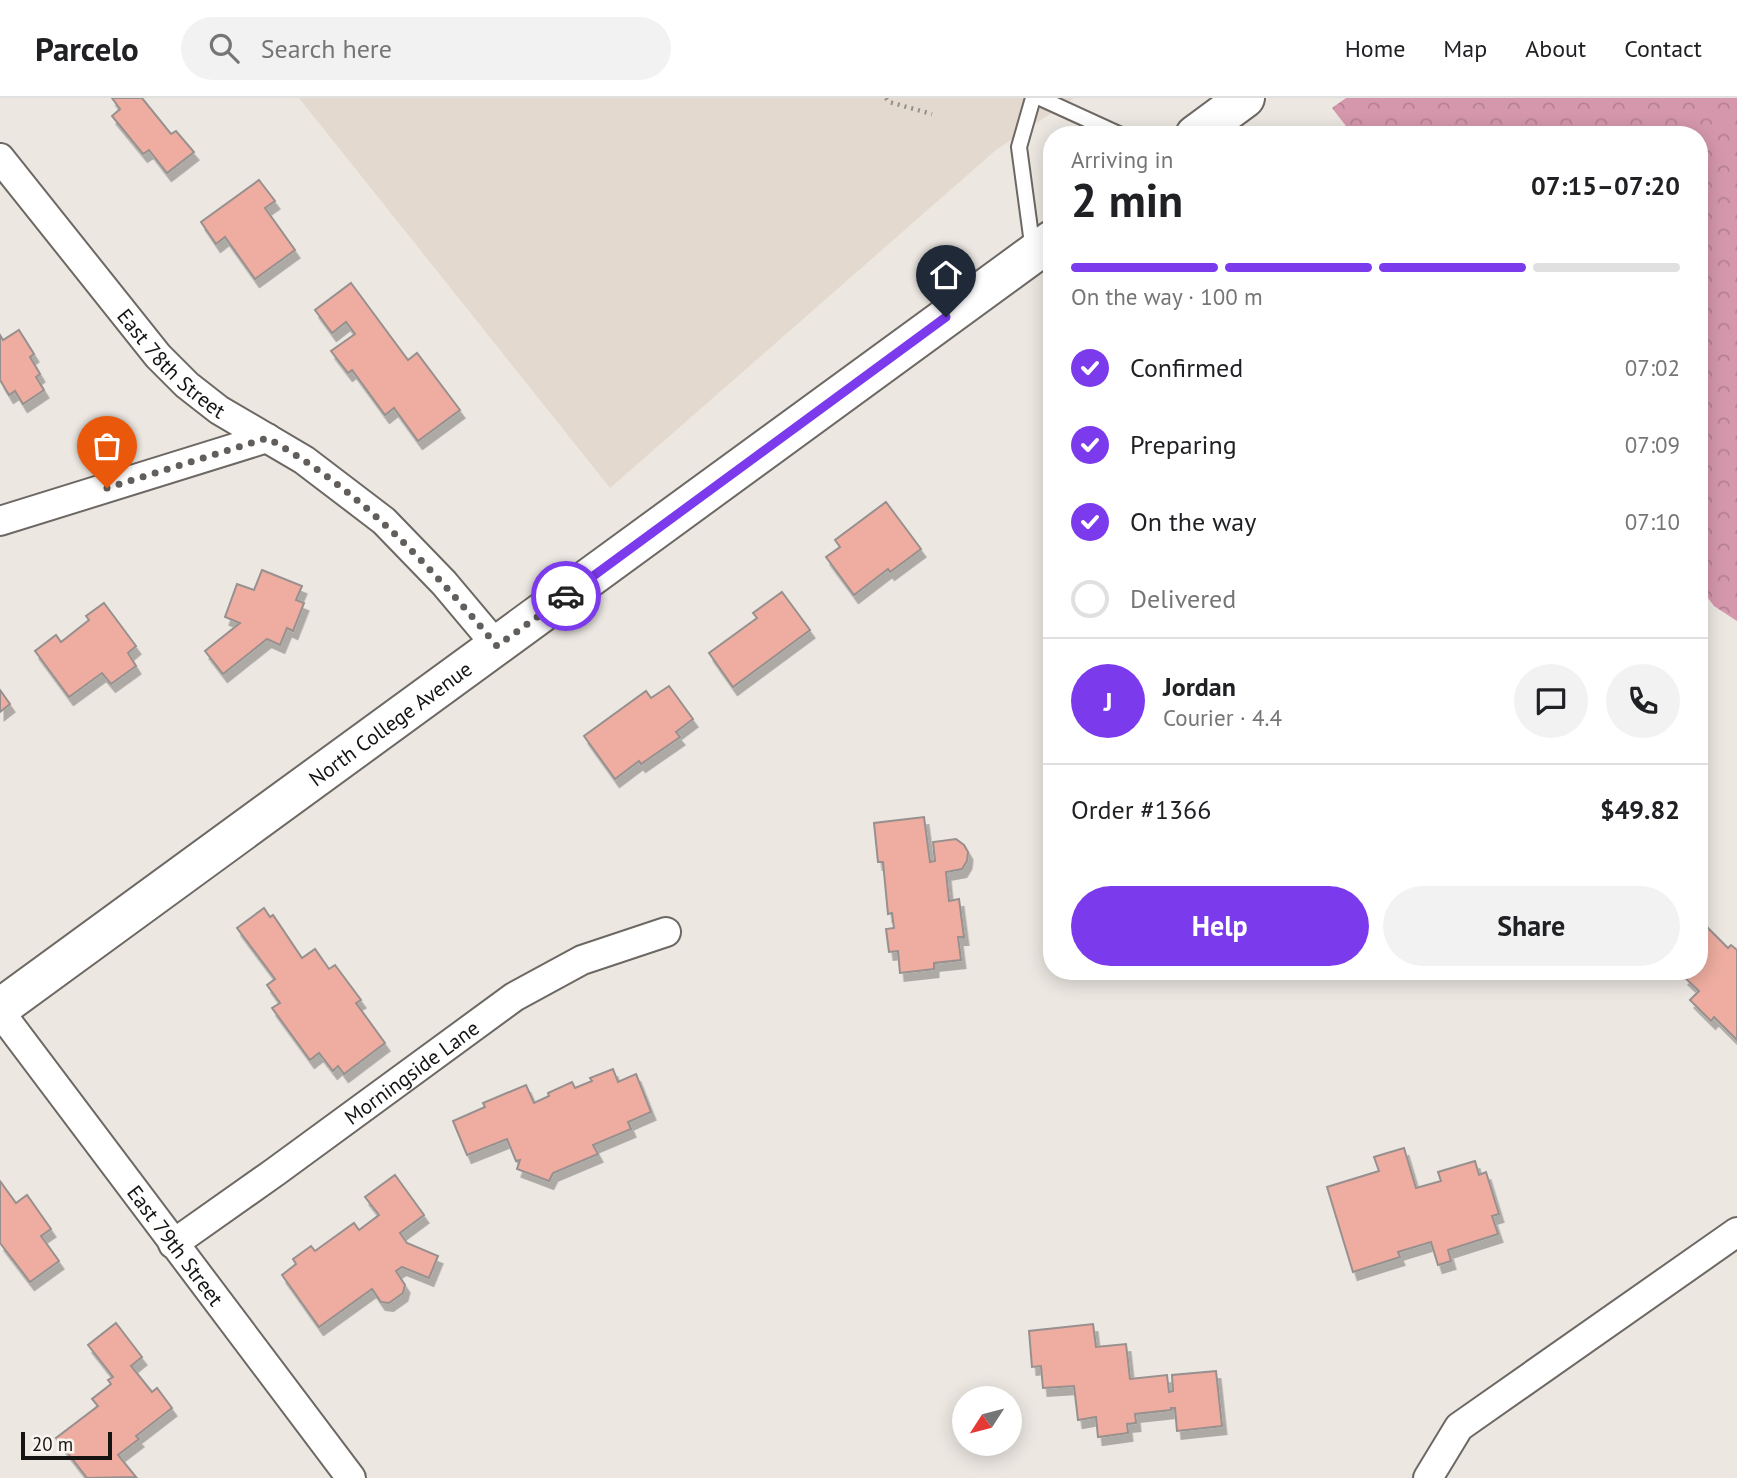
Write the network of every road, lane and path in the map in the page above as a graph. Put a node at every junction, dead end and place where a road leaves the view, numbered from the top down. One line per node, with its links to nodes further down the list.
1 (886, 98): 5 (path)
2 (1033, 98): 9 (lane)
3 (1040, 98): 6 (lane)
4 (1245, 98): 7 (main road)
5 (932, 114)
6 (1101, 126)
7 (1207, 126)
8 (0, 158): 10 (street, East 78th Street)
9 (1043, 246): 12 (main road, North College Avenue)
10 (267, 438): 11 (street); 12 (street, East 78th Street)
11 (0, 521)
12 (497, 646): 14 (main road, North College Avenue)
13 (666, 932): 16 (street, Morningside Lane)
14 (0, 1010): 16 (street, East 79th Street)
15 (1737, 1232): 18 (street)
16 (173, 1244): 17 (street, East 79th Street)
17 (351, 1478)
18 (1428, 1478)

